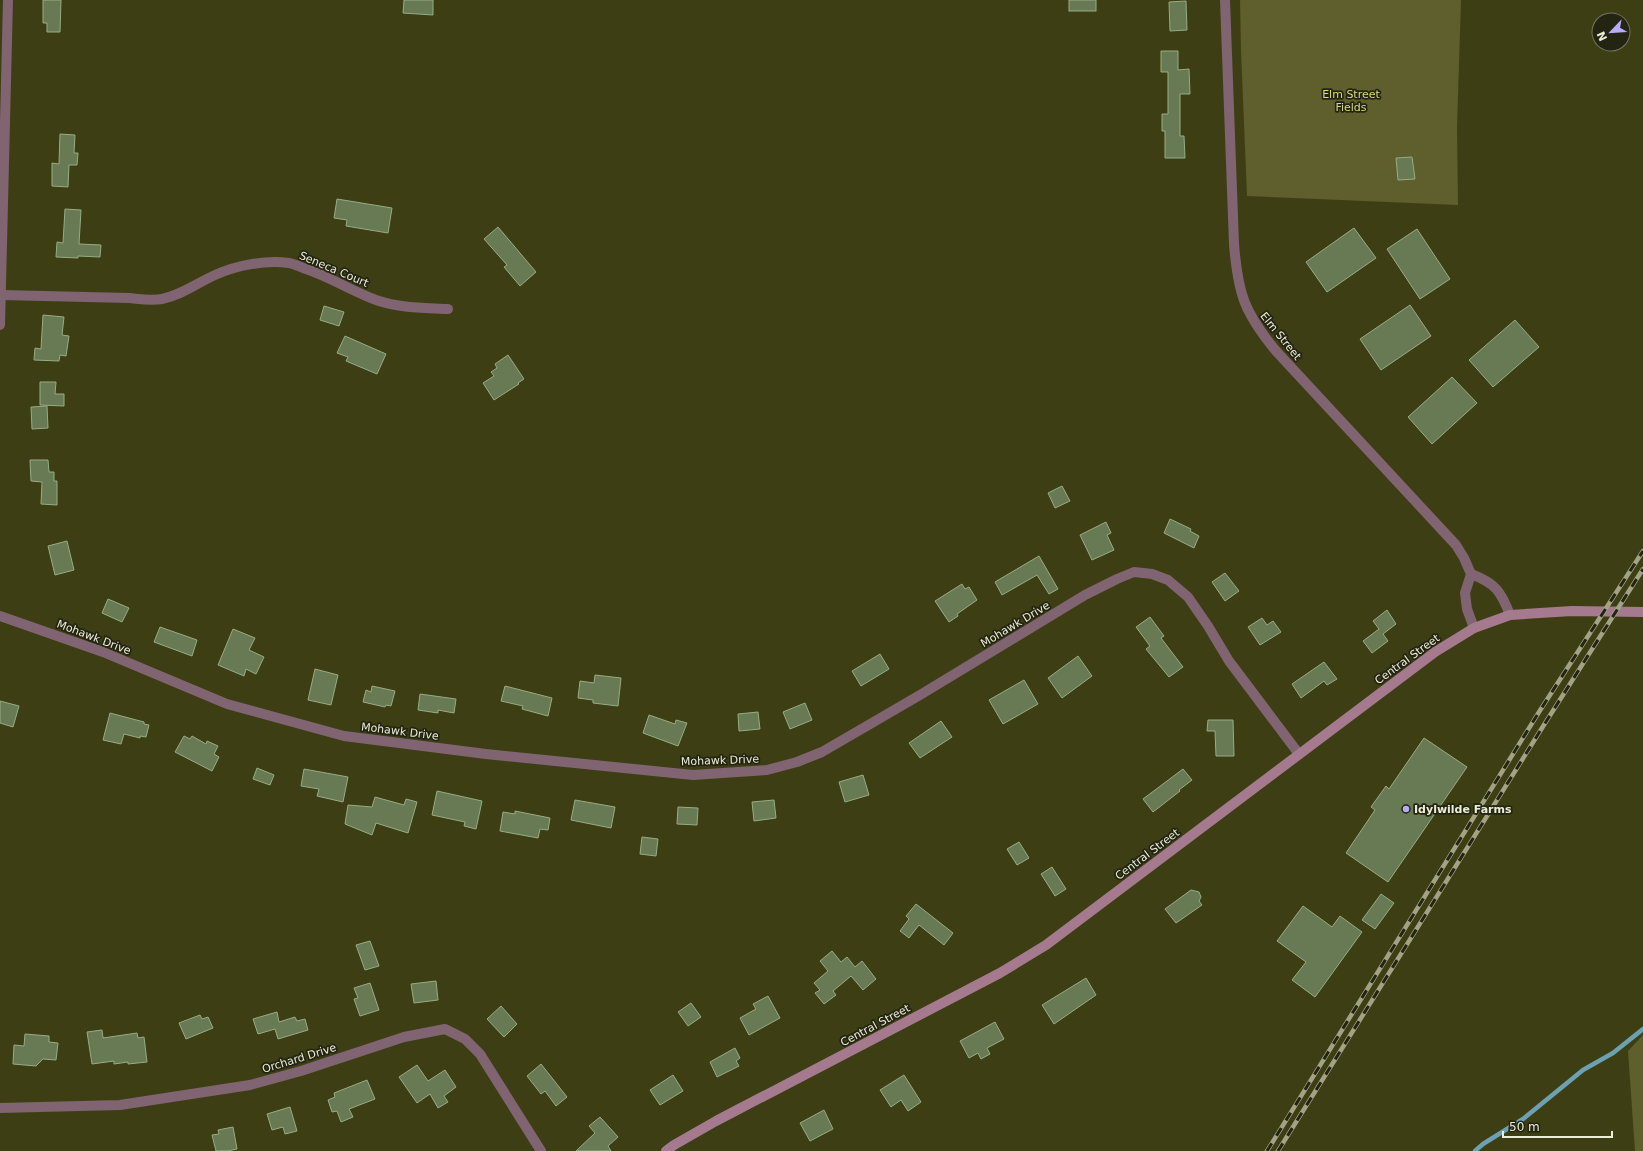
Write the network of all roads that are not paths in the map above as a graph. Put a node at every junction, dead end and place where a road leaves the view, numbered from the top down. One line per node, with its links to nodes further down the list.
1 (8, 0): 3 (street)
2 (1225, 0): 6 (street, Elm Street)
3 (1, 295): 4 (street, Seneca Court); 5 (street)
4 (448, 309)
5 (0, 325)
6 (1471, 574): 8 (street); 10 (street)
7 (1643, 612): 8 (street, Central Street)
8 (1510, 615): 10 (street, Central Street)
9 (0, 616): 11 (street, Mohawk Drive)
10 (1474, 628): 11 (street, Central Street)
11 (1300, 754): 14 (street, Central Street)
12 (0, 1108): 13 (street, Orchard Drive)
13 (542, 1151)
14 (666, 1151)

